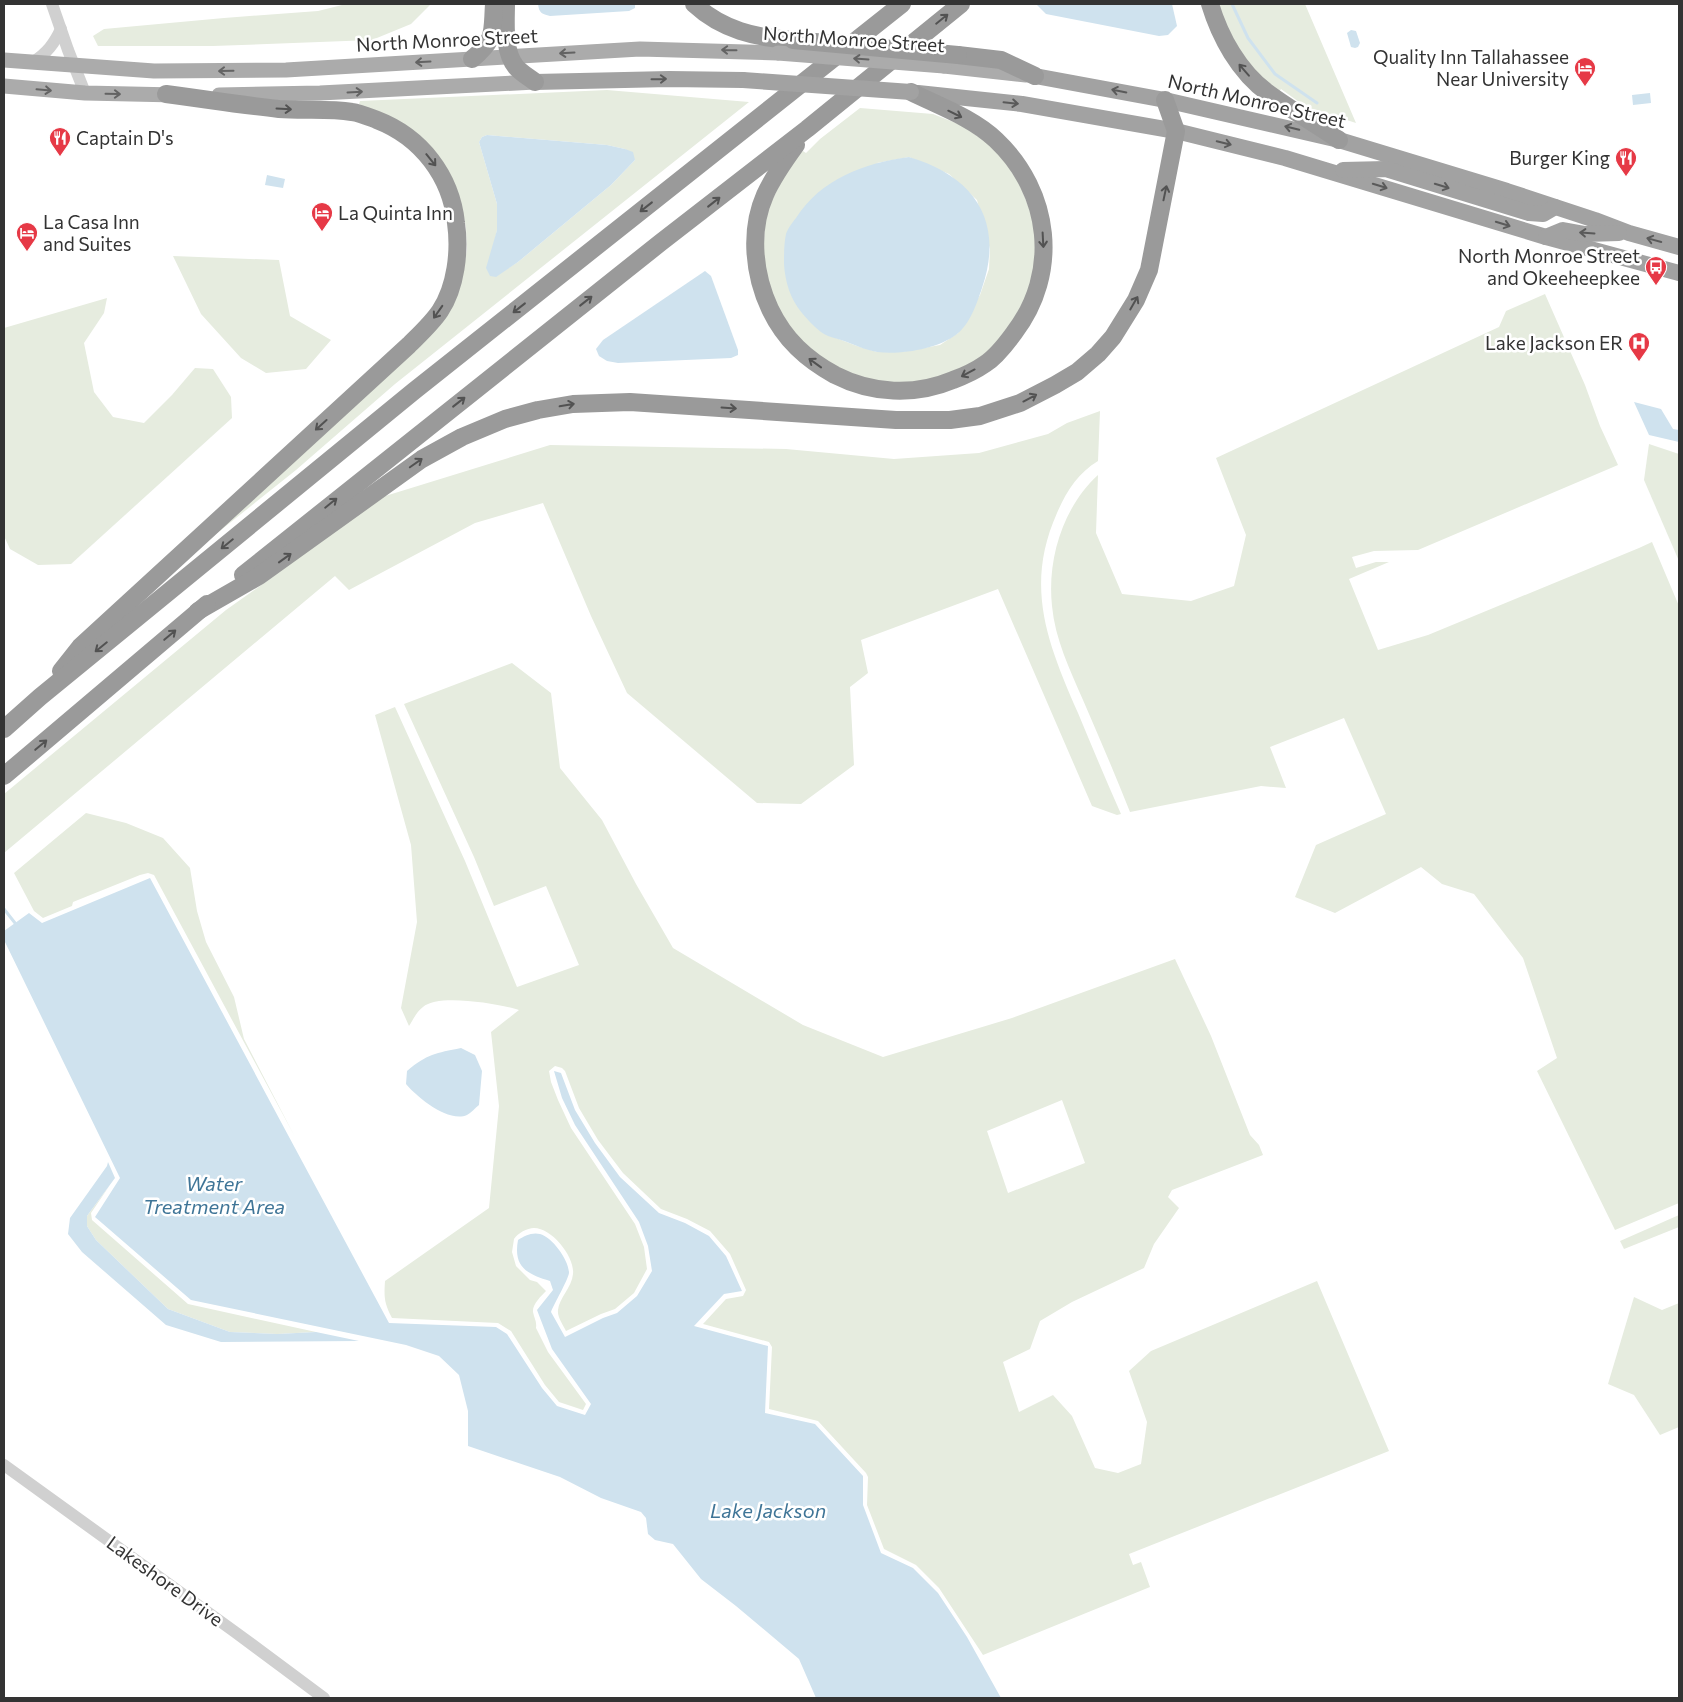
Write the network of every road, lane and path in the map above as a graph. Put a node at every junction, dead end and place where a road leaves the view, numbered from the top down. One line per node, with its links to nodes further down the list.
1 (52, 4): 9 (street)
2 (494, 4): 11 (highway)
3 (506, 4): 10 (highway)
4 (694, 4): 13 (highway, bridge)
5 (883, 4): 23 (highway)
6 (902, 4): 23 (highway)
7 (961, 4): 24 (highway, one-way to 7)
8 (1210, 4): 26 (highway, one-way to 8)
9 (61, 29): 14 (street); 15 (street)
10 (510, 57): 11 (main road, North Monroe Street); 13 (main road, North Monroe Street, one-way to 10, bridge); 17 (highway)
11 (472, 59): 15 (main road, North Monroe Street, one-way to 15)
12 (4, 60): 14 (main road, North Monroe Street)
13 (951, 60): 16 (highway)
14 (33, 62): 15 (main road, North Monroe Street)
15 (74, 65): 20 (street)
16 (1035, 76): 22 (highway, North Monroe Street, one-way to 16)
17 (535, 82): 19 (highway, one-way to 19, bridge); 21 (main road, one-way to 17)
18 (4, 86): 20 (main road, one-way to 20)
19 (911, 92): 24 (highway, one-way to 24); 25 (highway, one-way to 25)
20 (85, 93): 21 (main road, one-way to 21)
21 (166, 94): 34 (highway, one-way to 34)
22 (1165, 100): 25 (highway); 26 (highway, North Monroe Street, one-way to 22)
23 (753, 122): 34 (highway, one-way to 34)
24 (807, 129): 33 (highway, one-way to 24)
25 (1176, 131): 27 (highway, one-way to 27); 33 (highway, one-way to 25)
26 (1340, 140): 28 (highway, North Monroe Street)
27 (1326, 170): 28 (highway, one-way to 28); 30 (highway, one-way to 30)
28 (1555, 208): 29 (highway, North Monroe Street)
29 (1629, 233): 30 (highway, one-way to 30); 31 (highway, North Monroe Street, one-way to 29)
30 (1546, 237): 32 (highway)
31 (1679, 247)
32 (1679, 273)
33 (198, 611): 36 (highway, one-way to 33)
34 (40, 697): 35 (highway)
35 (4, 729)
36 (4, 776)
37 (4, 1466): 38 (street, Lakeshore Drive)
38 (324, 1698)

